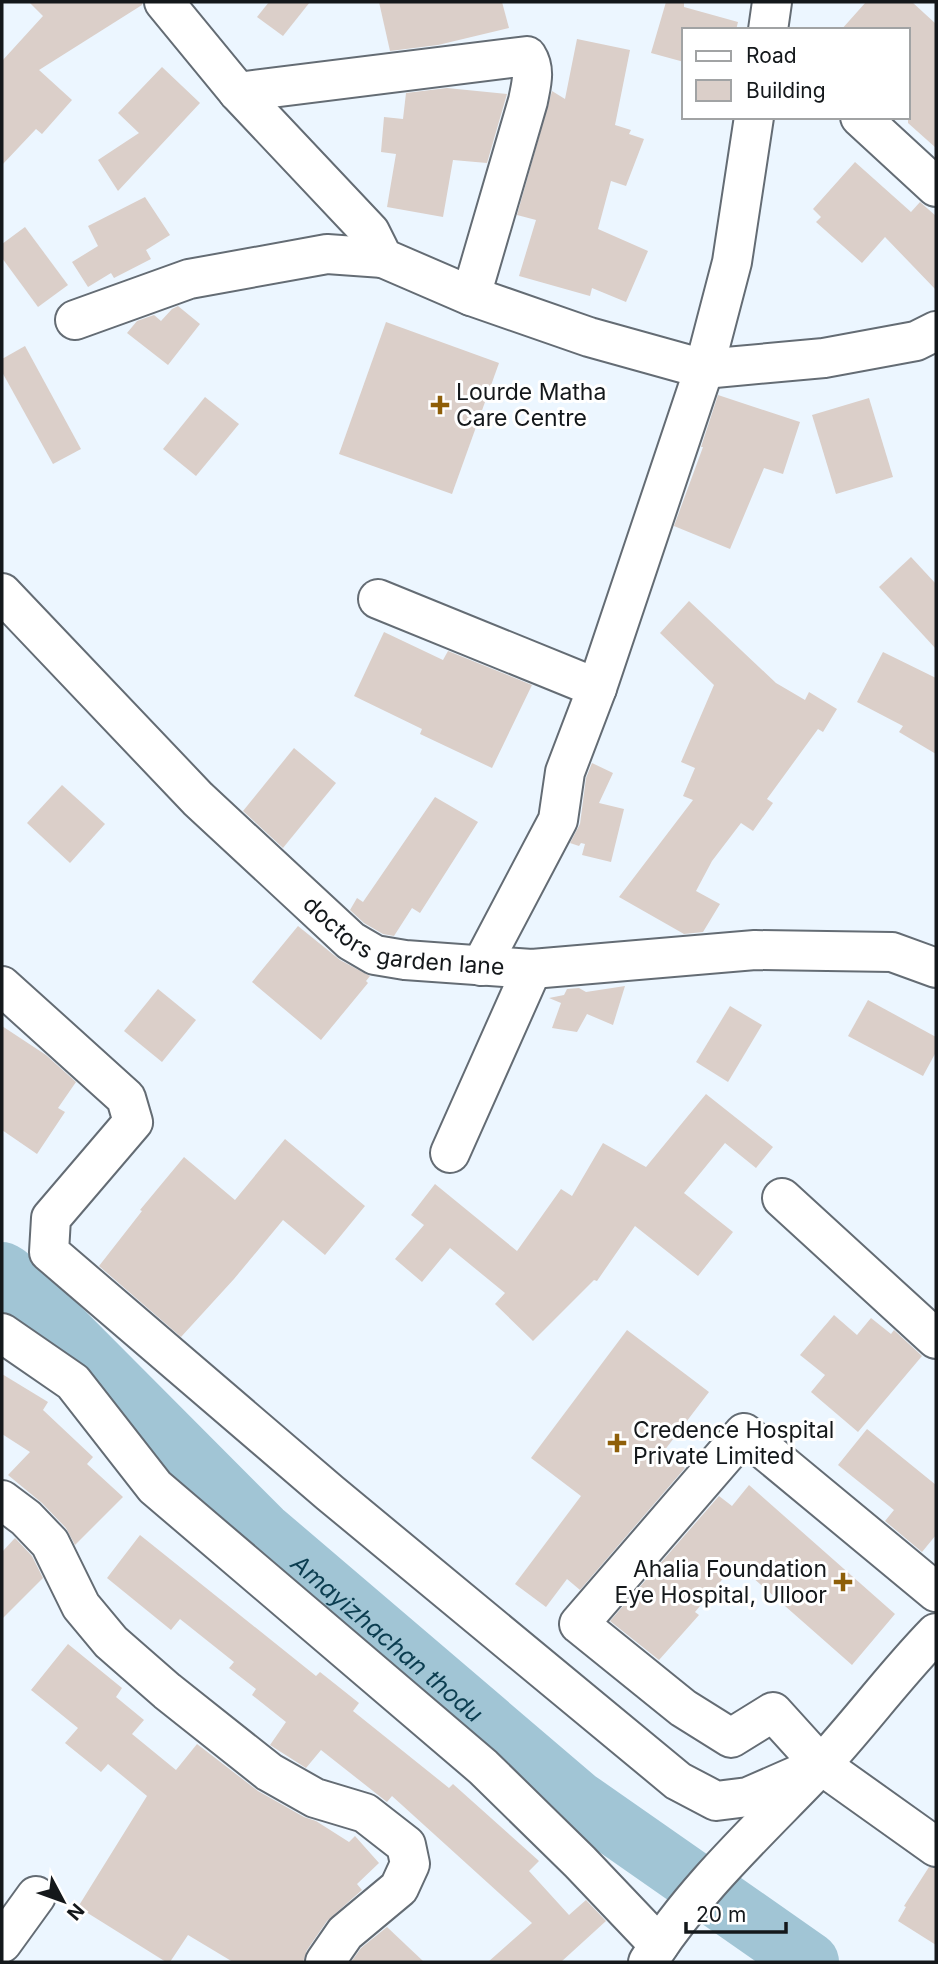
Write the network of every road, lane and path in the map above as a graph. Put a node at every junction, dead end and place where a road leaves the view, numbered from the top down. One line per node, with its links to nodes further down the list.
1 (164, 2): 4 (street)
2 (772, 2): 3 (street)
3 (768, 28)
4 (238, 92): 8 (street); 9 (street)
5 (754, 119): 12 (street)
6 (862, 119): 7 (street)
7 (936, 187)
8 (383, 258): 9 (street); 10 (street)
9 (471, 296): 12 (street)
10 (75, 320)
11 (936, 331): 12 (street)
12 (704, 369): 15 (street)
13 (2, 593): 16 (street, doctors garden lane)
14 (378, 599): 15 (street)
15 (597, 688): 16 (street)
16 (481, 966): 18 (street, doctors garden lane)
17 (936, 968): 18 (street, doctors garden lane)
18 (532, 969): 20 (street)
19 (2, 986): 27 (street)
20 (450, 1153)
21 (782, 1198): 23 (street)
22 (2, 1333): 31 (street)
23 (936, 1339)
24 (2, 1500): 32 (street)
25 (936, 1592): 27 (street)
26 (930, 1650): 27 (street)
27 (821, 1765): 28 (street); 31 (street)
28 (936, 1847)
29 (36, 1896): 30 (street)
30 (2, 1943)
31 (654, 1950)
32 (325, 1962)

